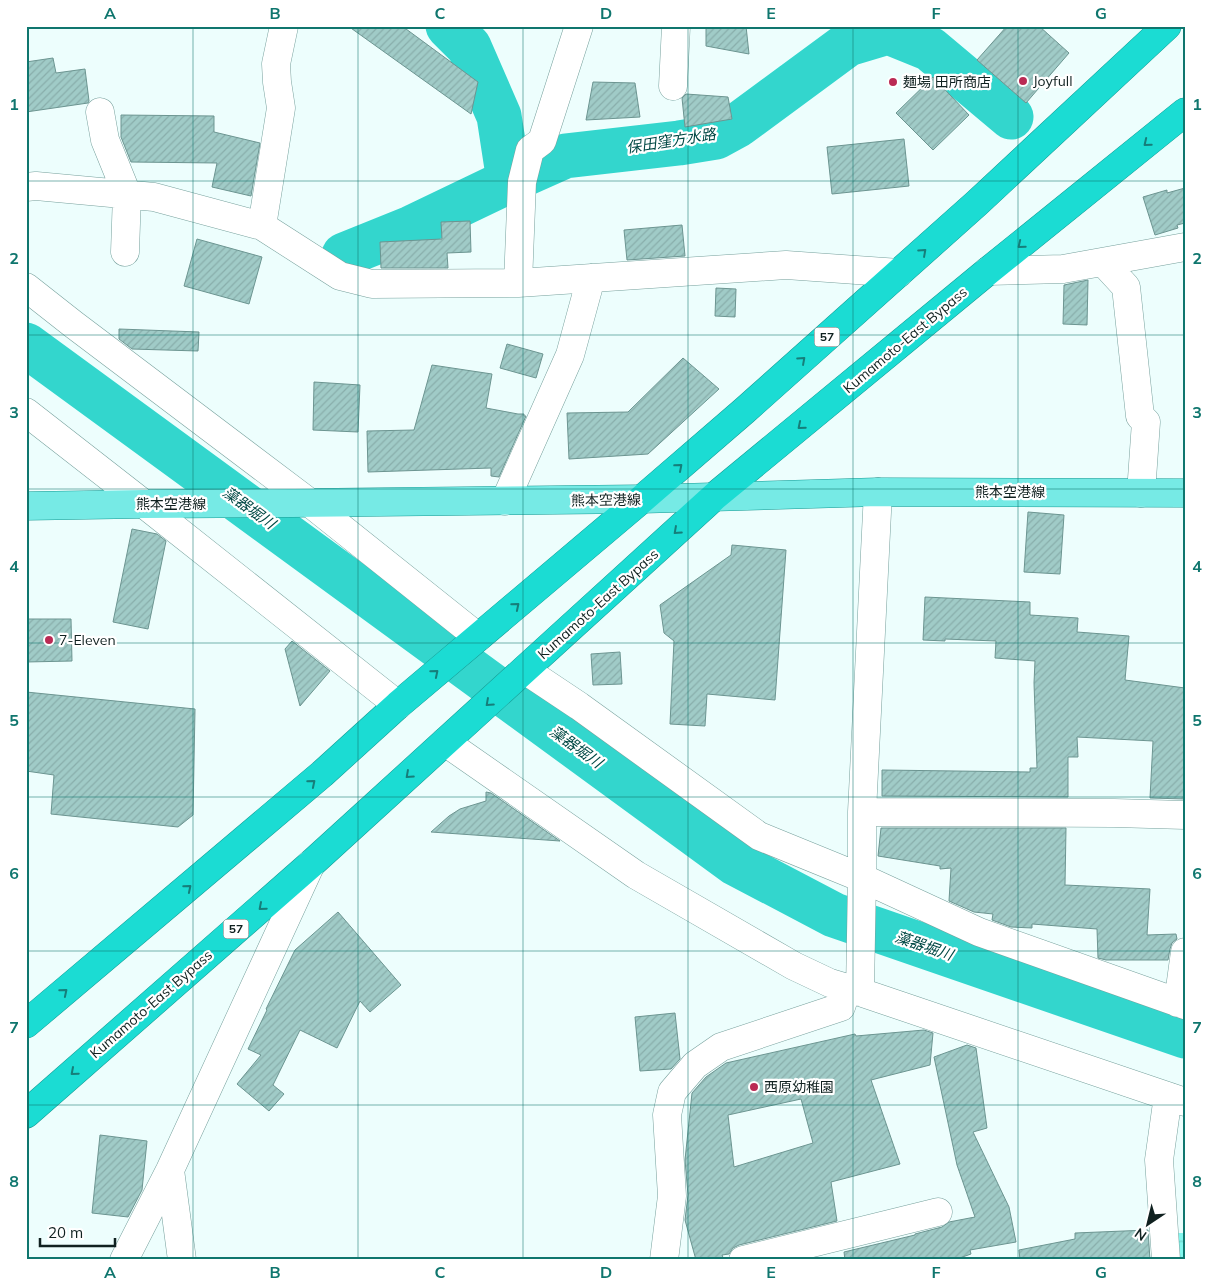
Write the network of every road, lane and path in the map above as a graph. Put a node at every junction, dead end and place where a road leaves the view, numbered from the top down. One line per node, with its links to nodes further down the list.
1 (284, 26): 10 (street)
2 (579, 26): 17 (street)
3 (676, 26): 5 (street)
4 (1167, 26): 15 (highway, 57, one-way to 4)
5 (673, 86)
6 (100, 112): 9 (street)
7 (1185, 112): 14 (highway, Kumamoto-East Bypass / 57, one-way to 14)
8 (26, 187): 9 (street)
9 (127, 194): 10 (street); 12 (street)
10 (262, 226): 17 (street)
11 (1185, 247): 13 (street)
12 (125, 252)
13 (1103, 262): 14 (street); 21 (street)
14 (988, 271): 23 (highway, Kumamoto-East Bypass / 57, one-way to 23)
15 (899, 273): 16 (street); 24 (highway, 57, one-way to 15)
16 (591, 278): 17 (street); 25 (street)
17 (518, 283)
18 (26, 287): 26 (street)
19 (26, 412): 27 (street)
20 (878, 492): 21 (main road, 熊本空港線); 23 (main road, 熊本空港線); 33 (street)
21 (1141, 493): 22 (main road, 熊本空港線)
22 (1185, 493)
23 (715, 496): 24 (main road, 熊本空港線); 30 (highway, Kumamoto-East Bypass / 57, one-way to 30)
24 (642, 499): 25 (main road, 熊本空港線); 29 (highway, 57, one-way to 24)
25 (505, 501): 26 (main road, 熊本空港線)
26 (301, 503): 27 (main road, 熊本空港線); 29 (street)
27 (154, 504): 28 (main road, 熊本空港線); 31 (street)
28 (26, 506)
29 (478, 638): 31 (highway, 57, one-way to 29)
30 (525, 670): 32 (highway, Kumamoto-East Bypass / 57, one-way to 32); 36 (street)
31 (398, 705): 40 (highway, 57, one-way to 31)
32 (445, 742): 35 (highway, Kumamoto-East Bypass / 57, one-way to 35); 38 (street)
33 (862, 812): 34 (street); 36 (street)
34 (1185, 815)
35 (311, 864): 42 (highway, Kumamoto-East Bypass / 57, one-way to 42); 43 (street)
36 (862, 887): 38 (street); 39 (street)
37 (1185, 952): 39 (street)
38 (853, 990): 41 (street); 47 (street)
39 (1182, 1004)
40 (26, 1024)
41 (1176, 1099): 49 (street)
42 (26, 1114)
43 (170, 1170): 45 (street); 46 (street)
44 (938, 1212): 48 (street)
45 (124, 1260)
46 (182, 1260)
47 (664, 1260)
48 (743, 1260)
49 (1166, 1260)

